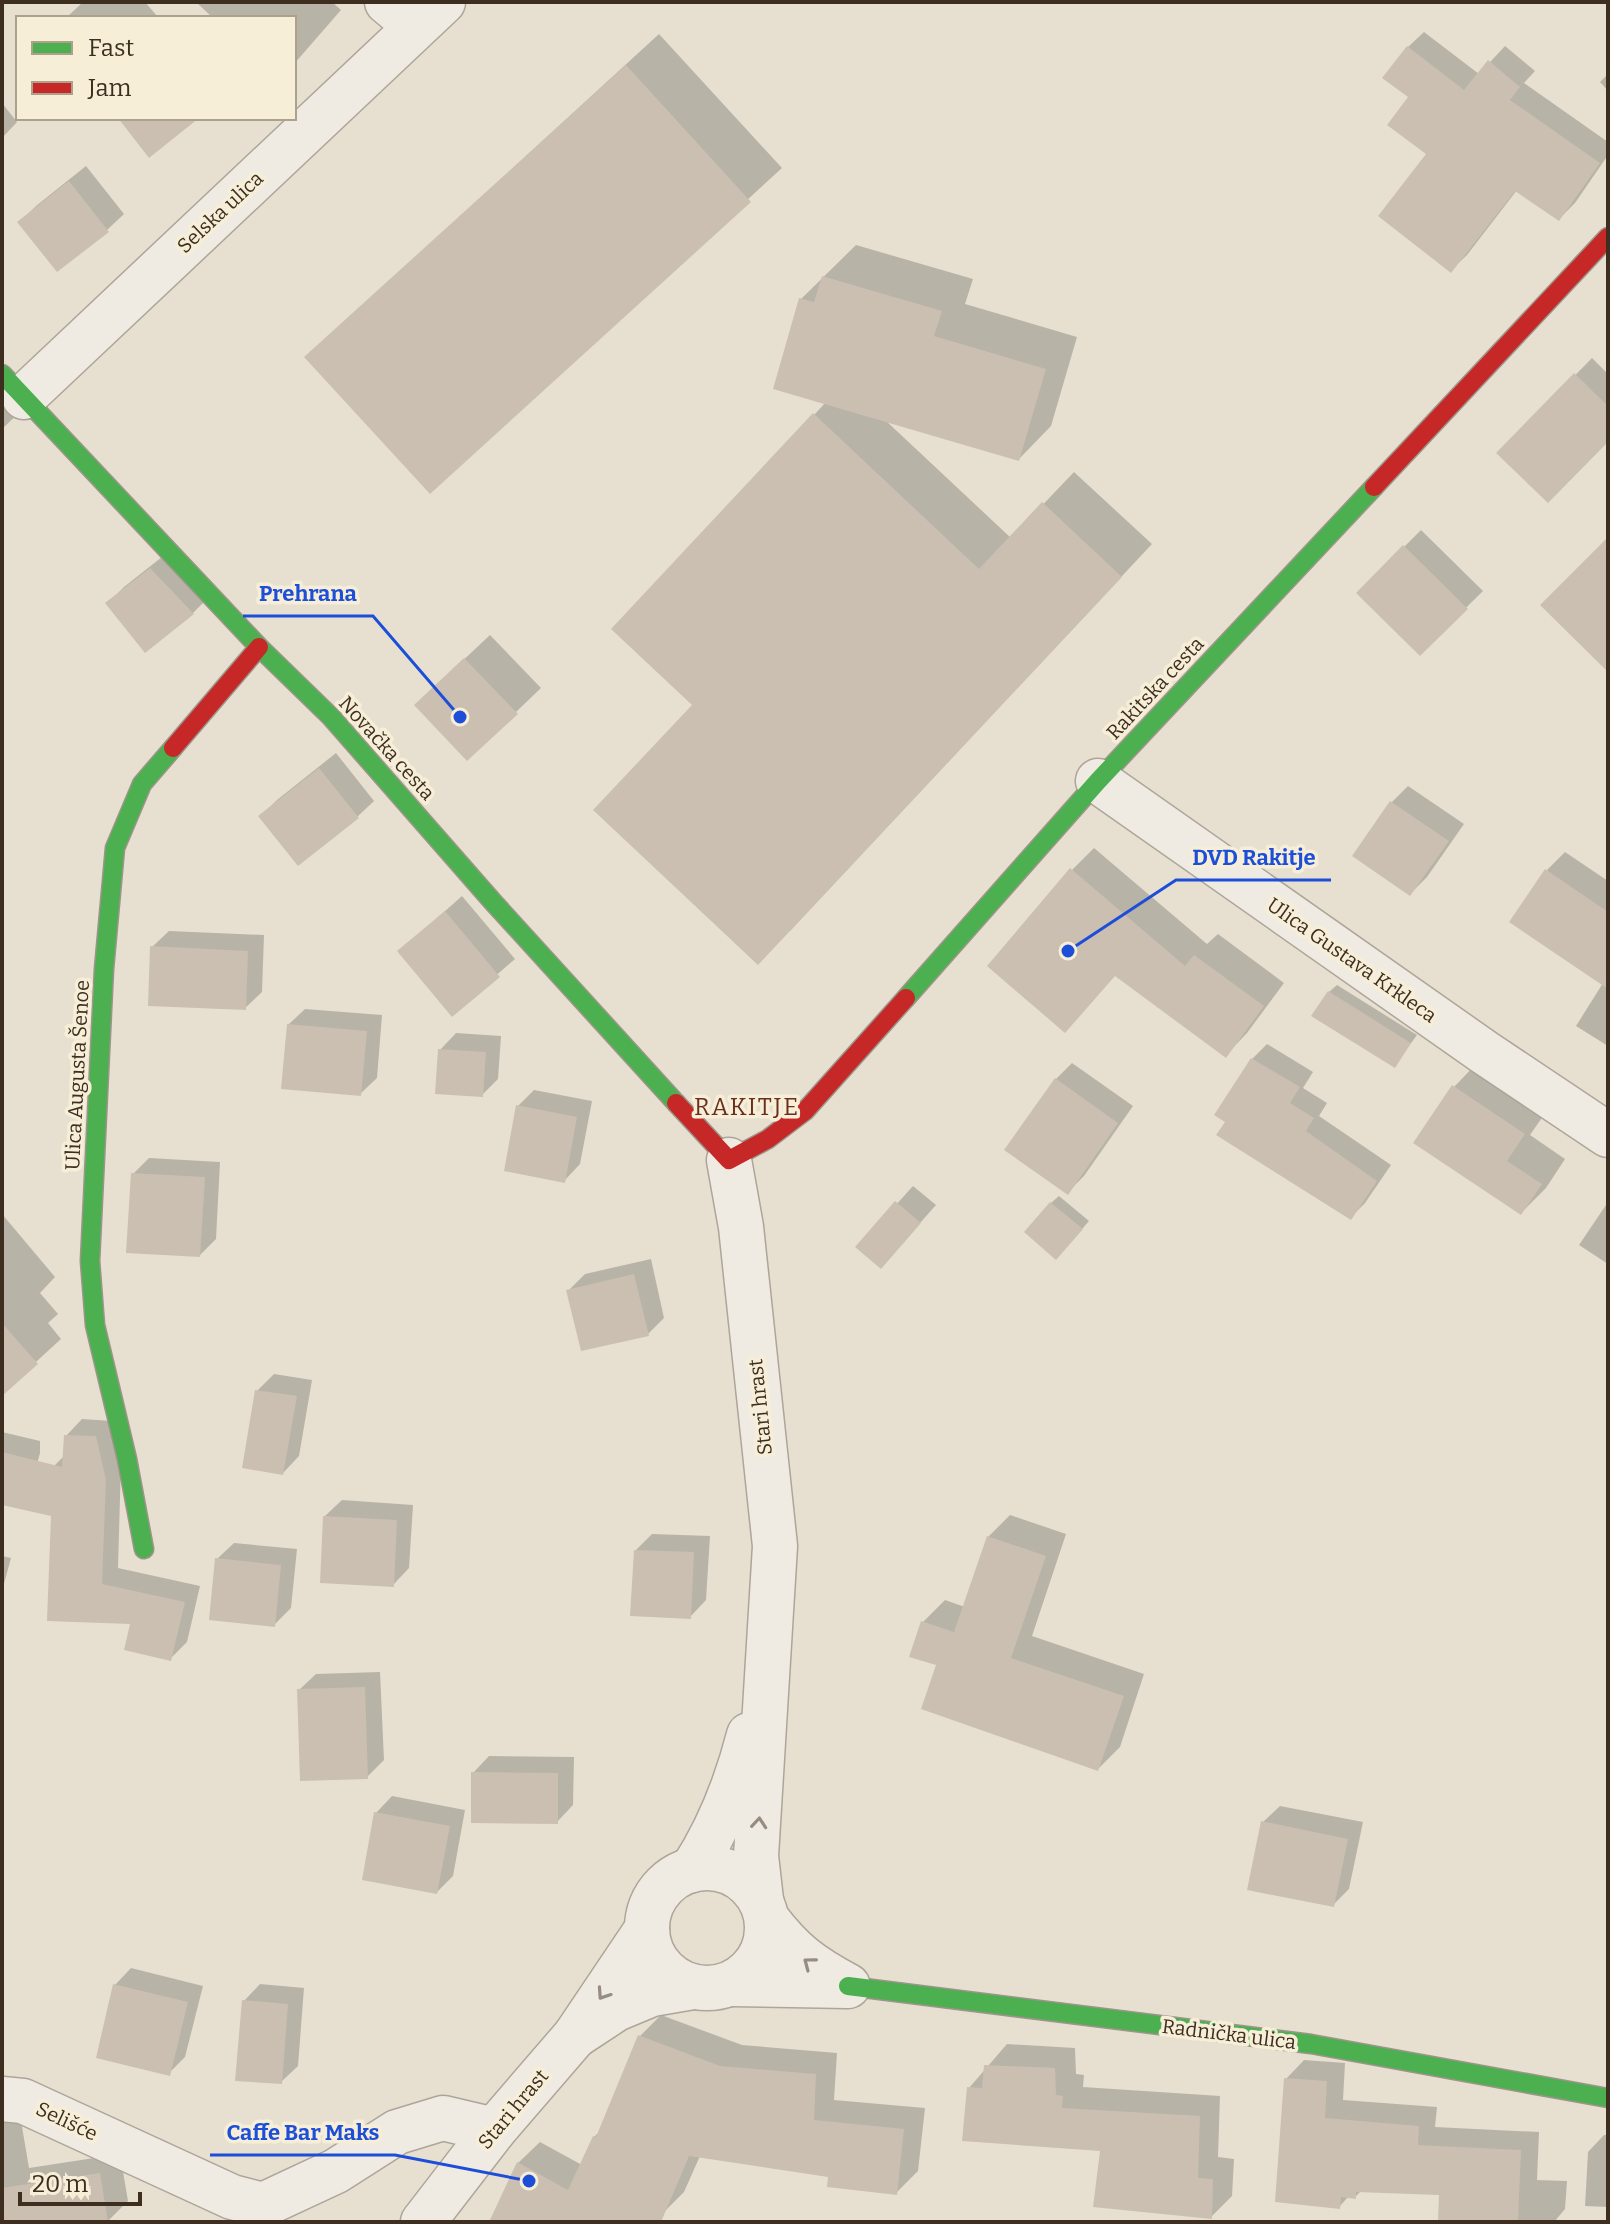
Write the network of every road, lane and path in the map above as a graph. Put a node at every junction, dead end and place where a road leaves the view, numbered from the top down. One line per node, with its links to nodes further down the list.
1 (415, 10): 3 (street, Selska ulica)
2 (1608, 237): 5 (street, Rakitska cesta)
3 (13, 386): 4 (street, Novačka cesta)
4 (259, 647): 7 (street, Novačka cesta); 8 (street, Ulica Augusta Šenoe)
5 (1098, 781): 6 (street, Ulica Gustava Krkleca); 7 (street, Rakitska cesta)
6 (1608, 1135)
7 (729, 1160): 9 (street, Stari hrast)
8 (144, 1549)
9 (769, 1655): 10 (street, Stari hrast); 11 (street, Stari hrast, one-way to 9)
10 (692, 1870): 11 (street); 12 (street)
11 (764, 1910): 13 (street); 14 (street, Radnička ulica, one-way to 11)
12 (647, 1929): 13 (street); 15 (street, Stari hrast, one-way to 15)
13 (712, 1985): 14 (street, Radnička ulica); 15 (street, Stari hrast)
14 (848, 1986): 16 (street, Radnička ulica)
15 (575, 2036): 18 (street, Stari hrast)
16 (1608, 2098)
17 (2, 2099): 19 (street, Selišće)
18 (494, 2130): 19 (street, Selišće); 20 (street, Stari hrast)
19 (261, 2214)
20 (423, 2222)

